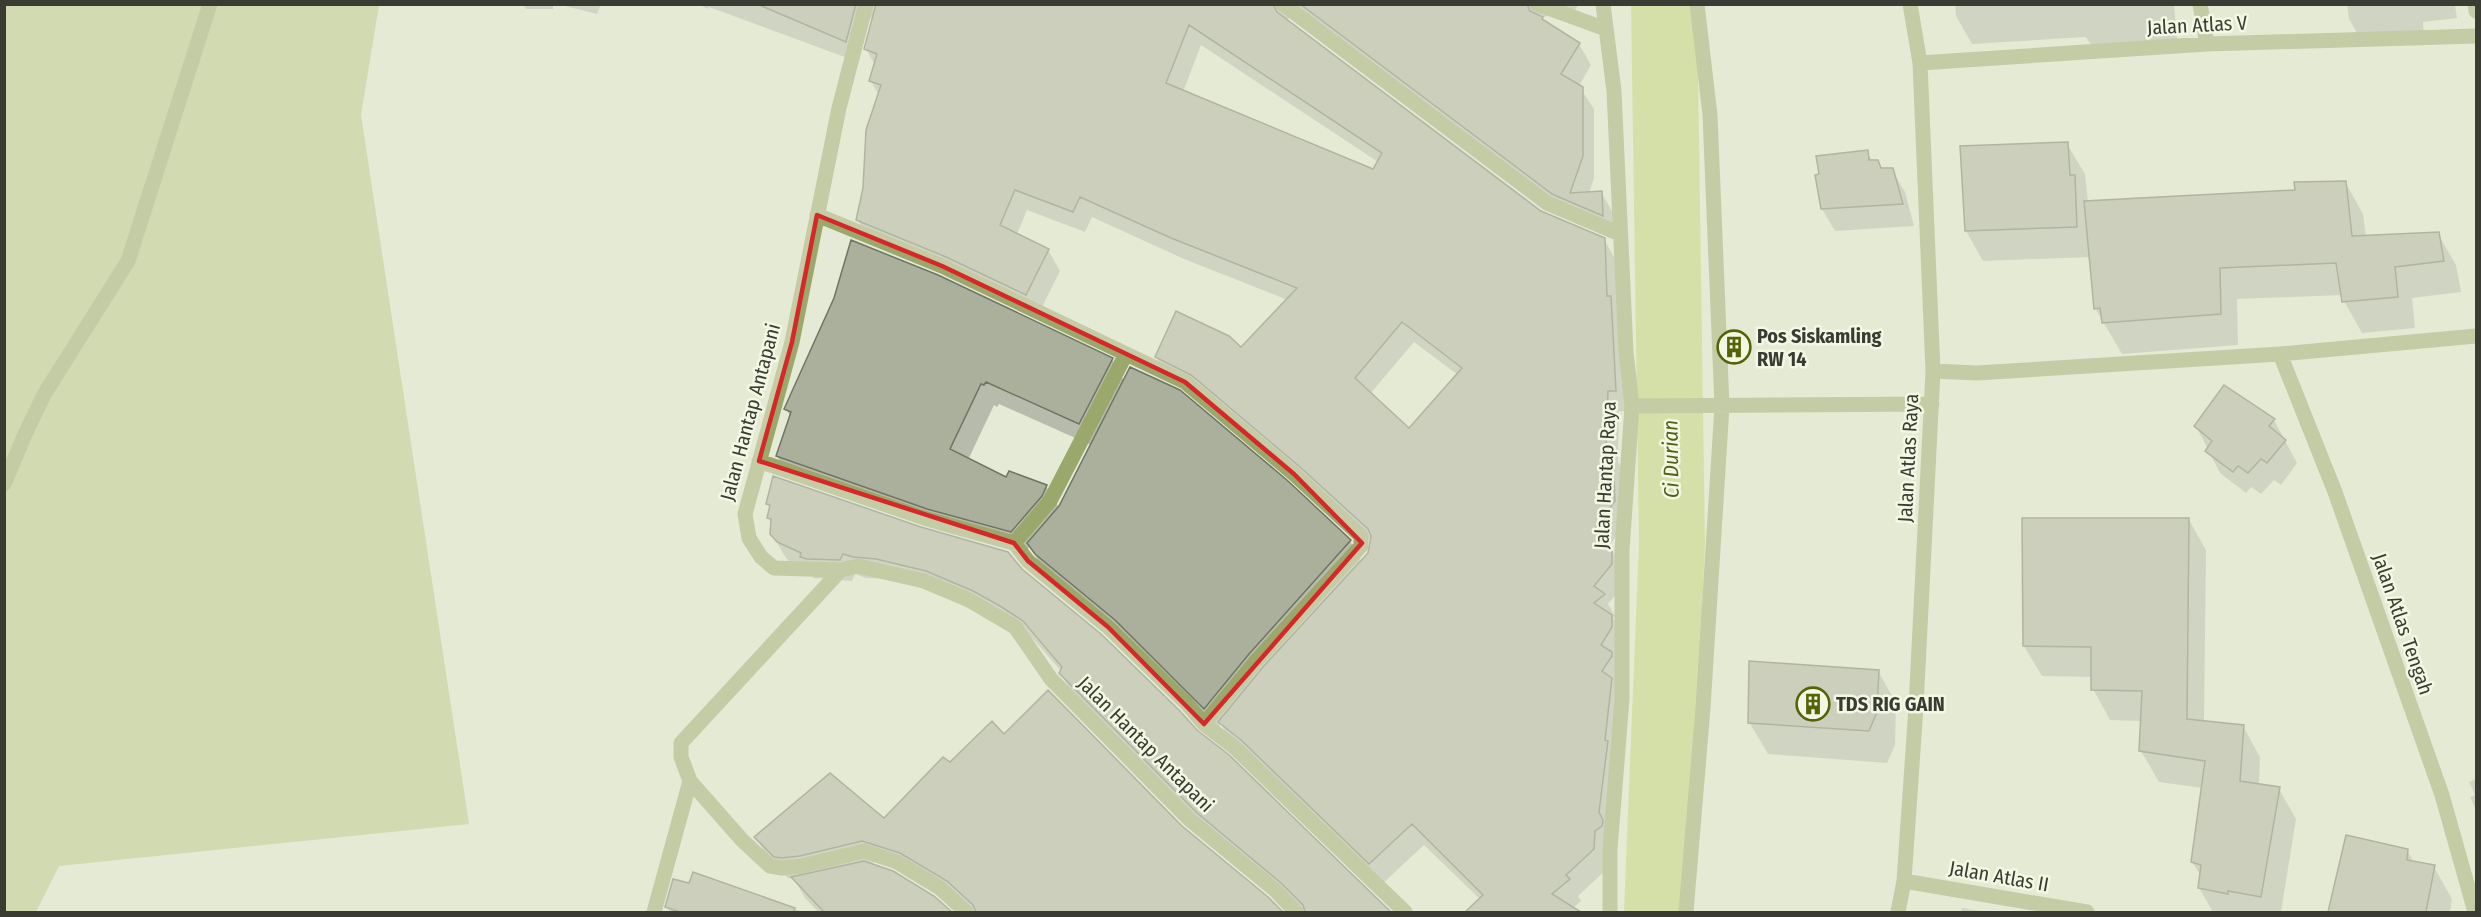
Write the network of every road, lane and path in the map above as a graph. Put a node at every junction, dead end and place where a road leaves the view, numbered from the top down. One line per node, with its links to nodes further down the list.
1 (210, 4): 25 (street)
2 (866, 4): 15 (street, Jalan Hantap Antapani)
3 (1283, 4): 16 (street)
4 (1537, 4): 11 (street)
5 (1603, 4): 11 (street, Jalan Hantap Raya)
6 (1697, 4): 23 (street)
7 (1910, 4): 14 (street, Jalan Atlas Raya)
8 (2200, 4): 13 (street)
9 (2475, 4): 10 (street)
10 (2476, 11)
11 (1606, 29): 16 (street, Jalan Hantap Raya)
12 (2476, 36): 13 (street, Jalan Atlas V)
13 (2207, 44): 14 (street, Jalan Atlas V)
14 (1920, 63): 20 (street, Jalan Atlas Raya)
15 (817, 216): 18 (street); 24 (street, Jalan Hantap Antapani)
16 (1620, 234): 22 (street, Jalan Hantap Raya)
17 (2476, 336): 19 (street)
18 (1126, 354): 26 (street); 28 (street)
19 (2280, 354): 20 (street); 39 (street, Jalan Atlas Tengah)
20 (1933, 371): 21 (street, Jalan Atlas Raya)
21 (1932, 404): 23 (street); 30 (street, Jalan Atlas Raya)
22 (1632, 406): 23 (street); 35 (street, Jalan Hantap Raya)
23 (1722, 406): 36 (street)
24 (759, 461): 26 (street); 27 (street, Jalan Hantap Antapani)
25 (4, 484)
26 (1014, 543): 28 (street)
27 (841, 570): 29 (street); 33 (street, Jalan Hantap Antapani)
28 (1203, 724): 34 (street)
29 (690, 781): 31 (street); 32 (street)
30 (1904, 881): 37 (street, Jalan Atlas Raya); 38 (street, Jalan Atlas II)
31 (654, 912)
32 (966, 912)
33 (1296, 912)
34 (1405, 912)
35 (1610, 912)
36 (1686, 912)
37 (1898, 912)
38 (2087, 912)
39 (2475, 912)

